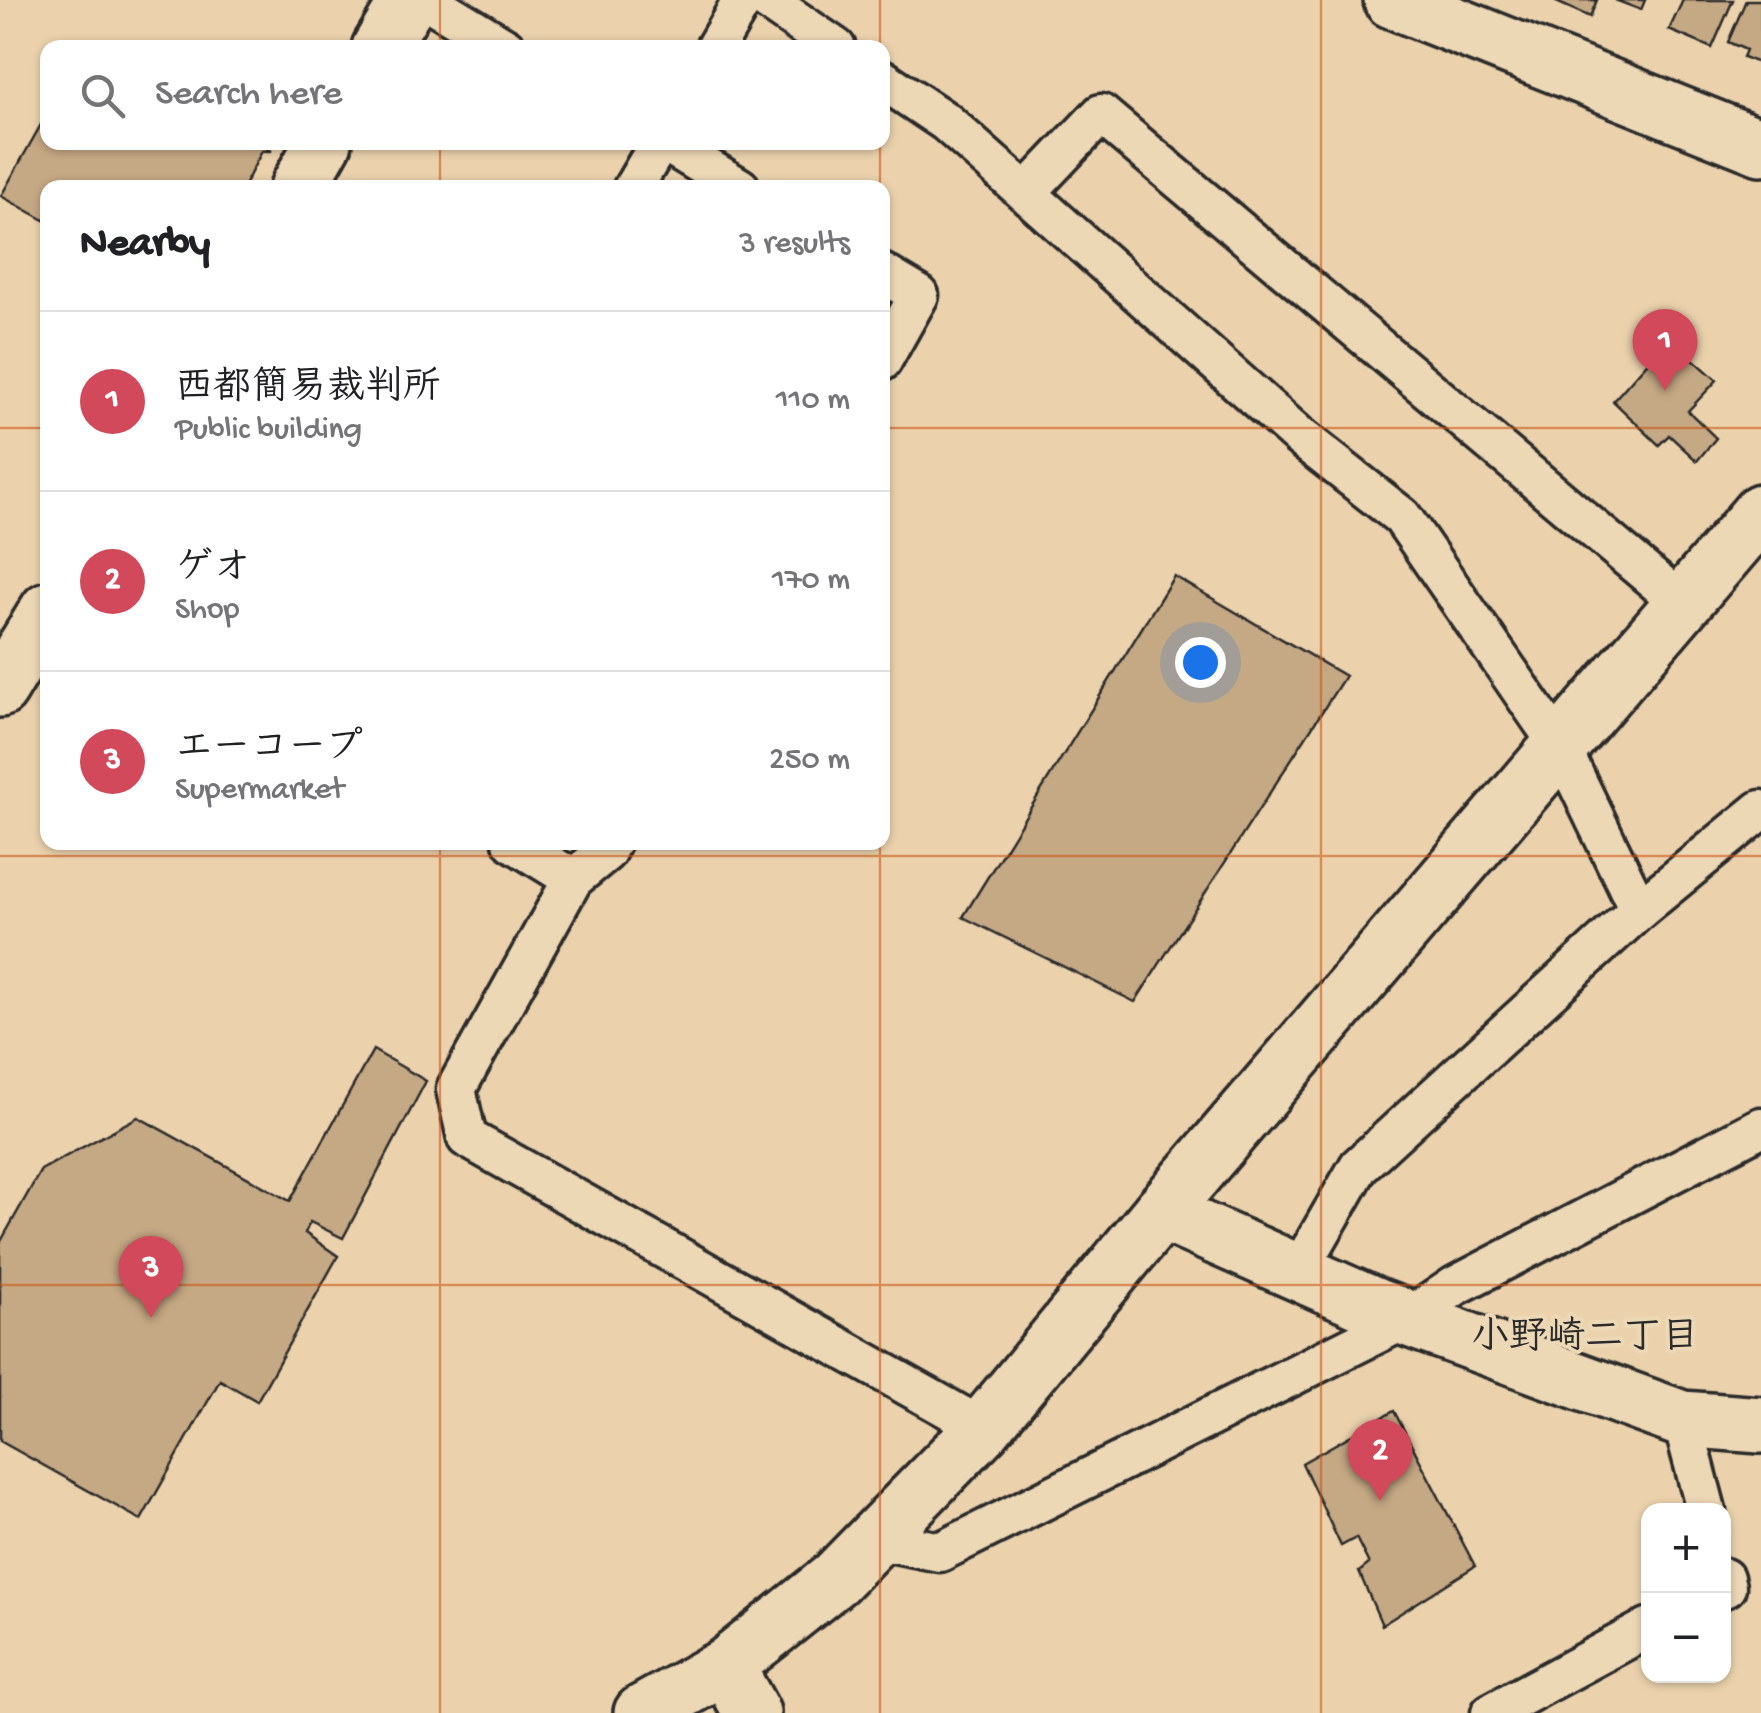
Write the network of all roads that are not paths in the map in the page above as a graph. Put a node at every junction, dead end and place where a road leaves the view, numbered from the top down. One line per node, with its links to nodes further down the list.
1 (408, 0): 6 (street)
2 (427, 0): 7 (street)
3 (743, 0): 8 (street)
4 (766, 0): 9 (street)
5 (1392, 0): 11 (street)
6 (385, 40)
7 (493, 40)
8 (720, 40)
9 (824, 40)
10 (890, 84): 18 (street)
11 (1761, 147)
12 (319, 150): 15 (street)
13 (657, 150): 16 (street)
14 (676, 150): 17 (street)
15 (303, 180)
16 (638, 180)
17 (726, 180)
18 (1026, 193): 22 (street); 25 (street)
19 (890, 278): 20 (street)
20 (890, 346)
21 (1761, 512): 22 (street)
22 (1683, 604): 25 (street)
23 (40, 623): 24 (street)
24 (0, 689)
25 (1561, 748): 30 (street); 32 (street)
26 (1761, 810): 30 (street)
27 (525, 850): 29 (street)
28 (607, 850): 29 (street)
29 (574, 879): 37 (street)
30 (1639, 910): 33 (street)
31 (1761, 1127): 34 (street)
32 (1161, 1212): 33 (street); 37 (street)
33 (1298, 1272): 34 (street)
34 (1408, 1318): 35 (street); 39 (street)
35 (1682, 1420): 36 (street); 38 (street)
36 (1761, 1425)
37 (983, 1428): 39 (street)
38 (1704, 1503)
39 (874, 1539): 41 (street)
40 (1641, 1632): 44 (street)
41 (726, 1666): 42 (street); 43 (street)
42 (642, 1713)
43 (752, 1713)
44 (1492, 1713)

